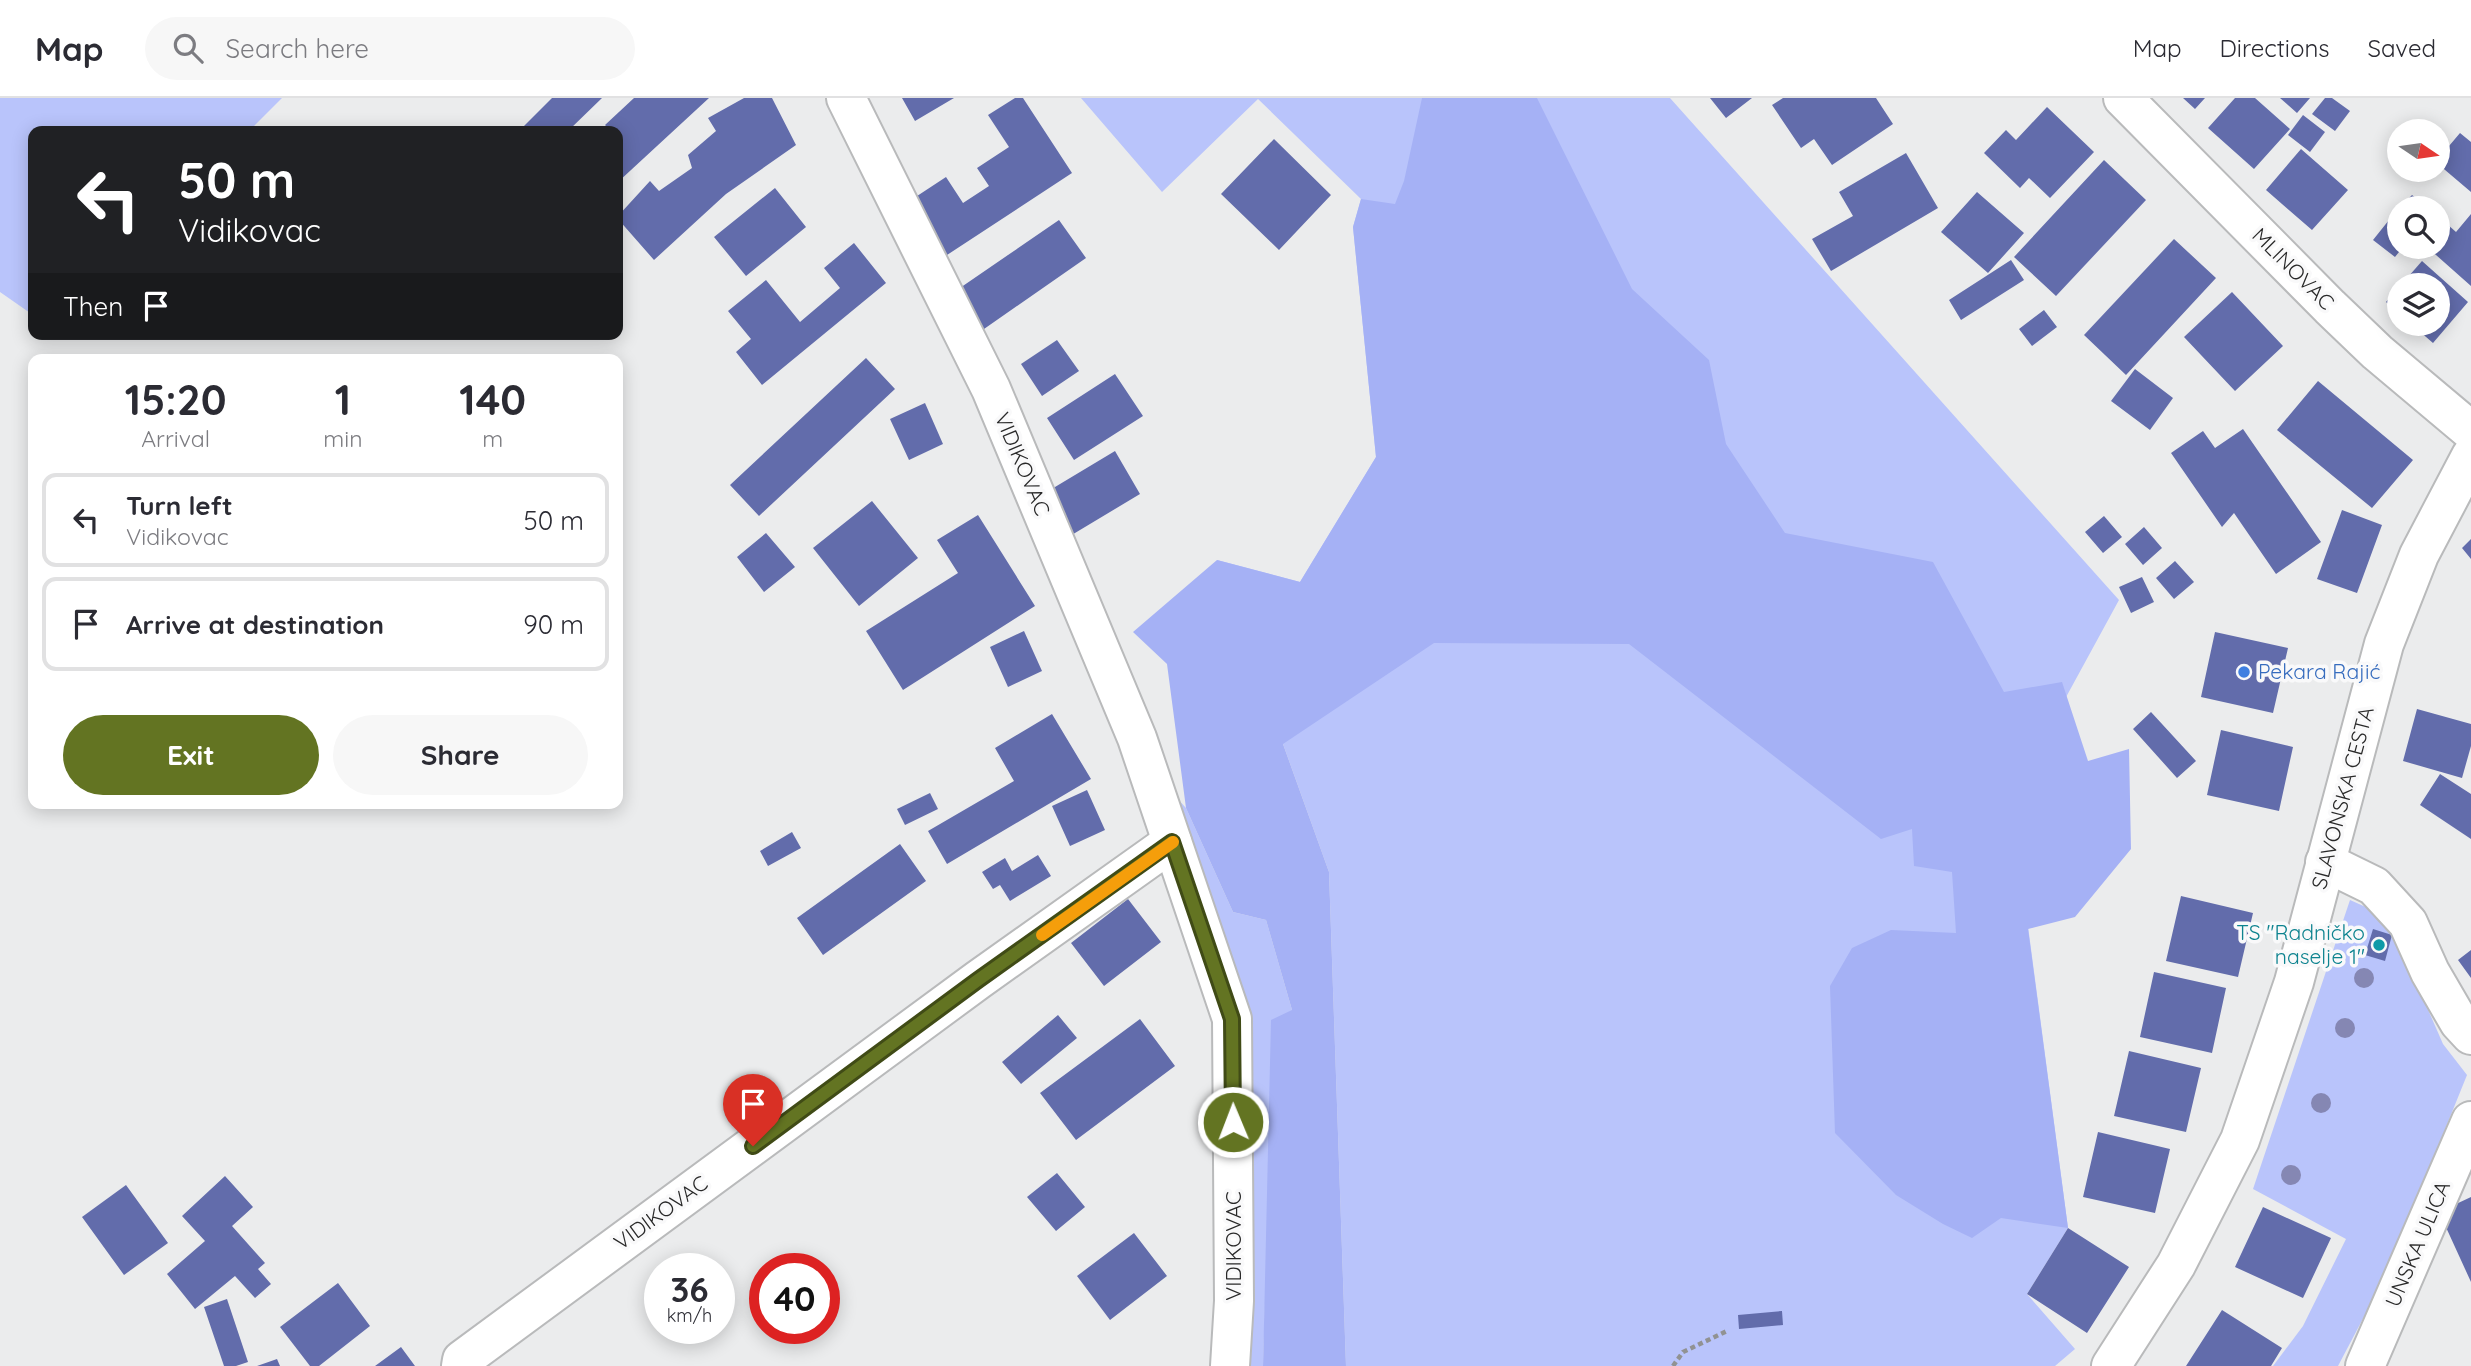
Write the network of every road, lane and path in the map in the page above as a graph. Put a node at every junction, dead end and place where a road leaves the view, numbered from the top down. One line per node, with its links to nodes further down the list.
1 (846, 98): 5 (street, VIDIKOVAC)
2 (2123, 98): 3 (street, MLINOVAC)
3 (2471, 430)
4 (2471, 456): 6 (street, SLAVONSKA CESTA)
5 (1172, 842): 10 (street, VIDIKOVAC); 11 (street, VIDIKOVAC)
6 (2325, 862): 7 (street); 13 (street, SLAVONSKA CESTA)
7 (2471, 1035)
8 (2471, 1121): 14 (street, UNSKA ULICA)
9 (1727, 1331): 12 (path)
10 (461, 1366)
11 (1230, 1366)
12 (1673, 1366)
13 (2111, 1366)
14 (2365, 1366)

